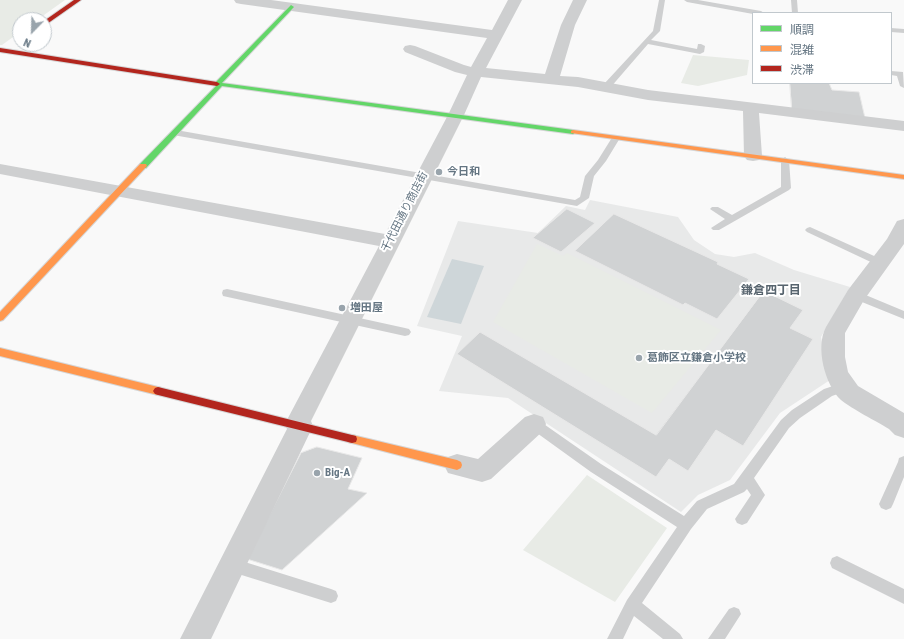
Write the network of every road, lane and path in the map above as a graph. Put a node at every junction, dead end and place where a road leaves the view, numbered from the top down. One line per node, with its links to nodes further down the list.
1 (78, 0): 13 (street)
2 (241, 0): 9 (street)
3 (515, 0): 16 (street, 千代田通り商店街)
4 (580, 0): 24 (street)
5 (662, 0): 17 (lane)
6 (687, 0): 10 (lane)
7 (740, 0): 10 (lane)
8 (794, 0): 12 (lane)
9 (294, 3): 16 (street); 25 (street)
10 (740, 9): 11 (lane)
11 (756, 12)
12 (794, 12)
13 (52, 18)
14 (892, 30): 15 (lane)
15 (904, 31)
16 (497, 35): 22 (street, 千代田通り商店街)
17 (648, 42): 19 (lane); 26 (lane)
18 (12, 46): 21 (street)
19 (701, 46)
20 (410, 49): 22 (street)
21 (2, 52): 25 (street)
22 (476, 72): 24 (street); 29 (street, 千代田通り商店街)
23 (892, 73): 27 (lane)
24 (551, 79): 26 (street)
25 (218, 84): 29 (street); 31 (street)
26 (607, 86): 28 (street)
27 (904, 86)
28 (752, 107): 30 (street); 33 (street)
29 (456, 115): 32 (street); 36 (street, 千代田通り商店街)
30 (904, 126)
31 (176, 133): 36 (lane); 38 (street)
32 (616, 138): 33 (street); 36 (lane)
33 (753, 156): 34 (street)
34 (785, 160): 37 (street); 40 (lane)
35 (0, 169): 38 (street)
36 (424, 176): 44 (street, 千代田通り商店街)
37 (904, 177)
38 (120, 192): 44 (street); 49 (street)
39 (715, 209): 40 (lane)
40 (732, 219): 42 (lane)
41 (904, 225): 45 (street)
42 (716, 228)
43 (810, 230): 45 (lane)
44 (390, 241): 50 (street, 千代田通り商店街)
45 (879, 262): 47 (street)
46 (227, 293): 50 (lane)
47 (856, 295): 48 (lane); 53 (street)
48 (904, 315)
49 (0, 318)
50 (351, 320): 51 (lane); 55 (street, 千代田通り商店街)
51 (405, 332)
52 (0, 352): 55 (street)
53 (845, 387): 56 (street); 59 (lane)
54 (534, 424): 58 (street); 62 (lane)
55 (299, 426): 58 (street); 64 (street, 千代田通り商店街)
56 (904, 427)
57 (904, 462): 60 (lane)
58 (457, 465)
59 (747, 478): 61 (lane); 62 (lane)
60 (886, 504)
61 (742, 519)
62 (686, 525): 67 (lane)
63 (837, 563): 66 (lane)
64 (232, 565): 65 (lane); 69 (street, 千代田通り商店街)
65 (331, 596)
66 (904, 597)
67 (632, 605): 70 (lane); 71 (lane)
68 (734, 614): 72 (lane)
69 (195, 639)
70 (615, 639)
71 (674, 639)
72 (716, 639)

